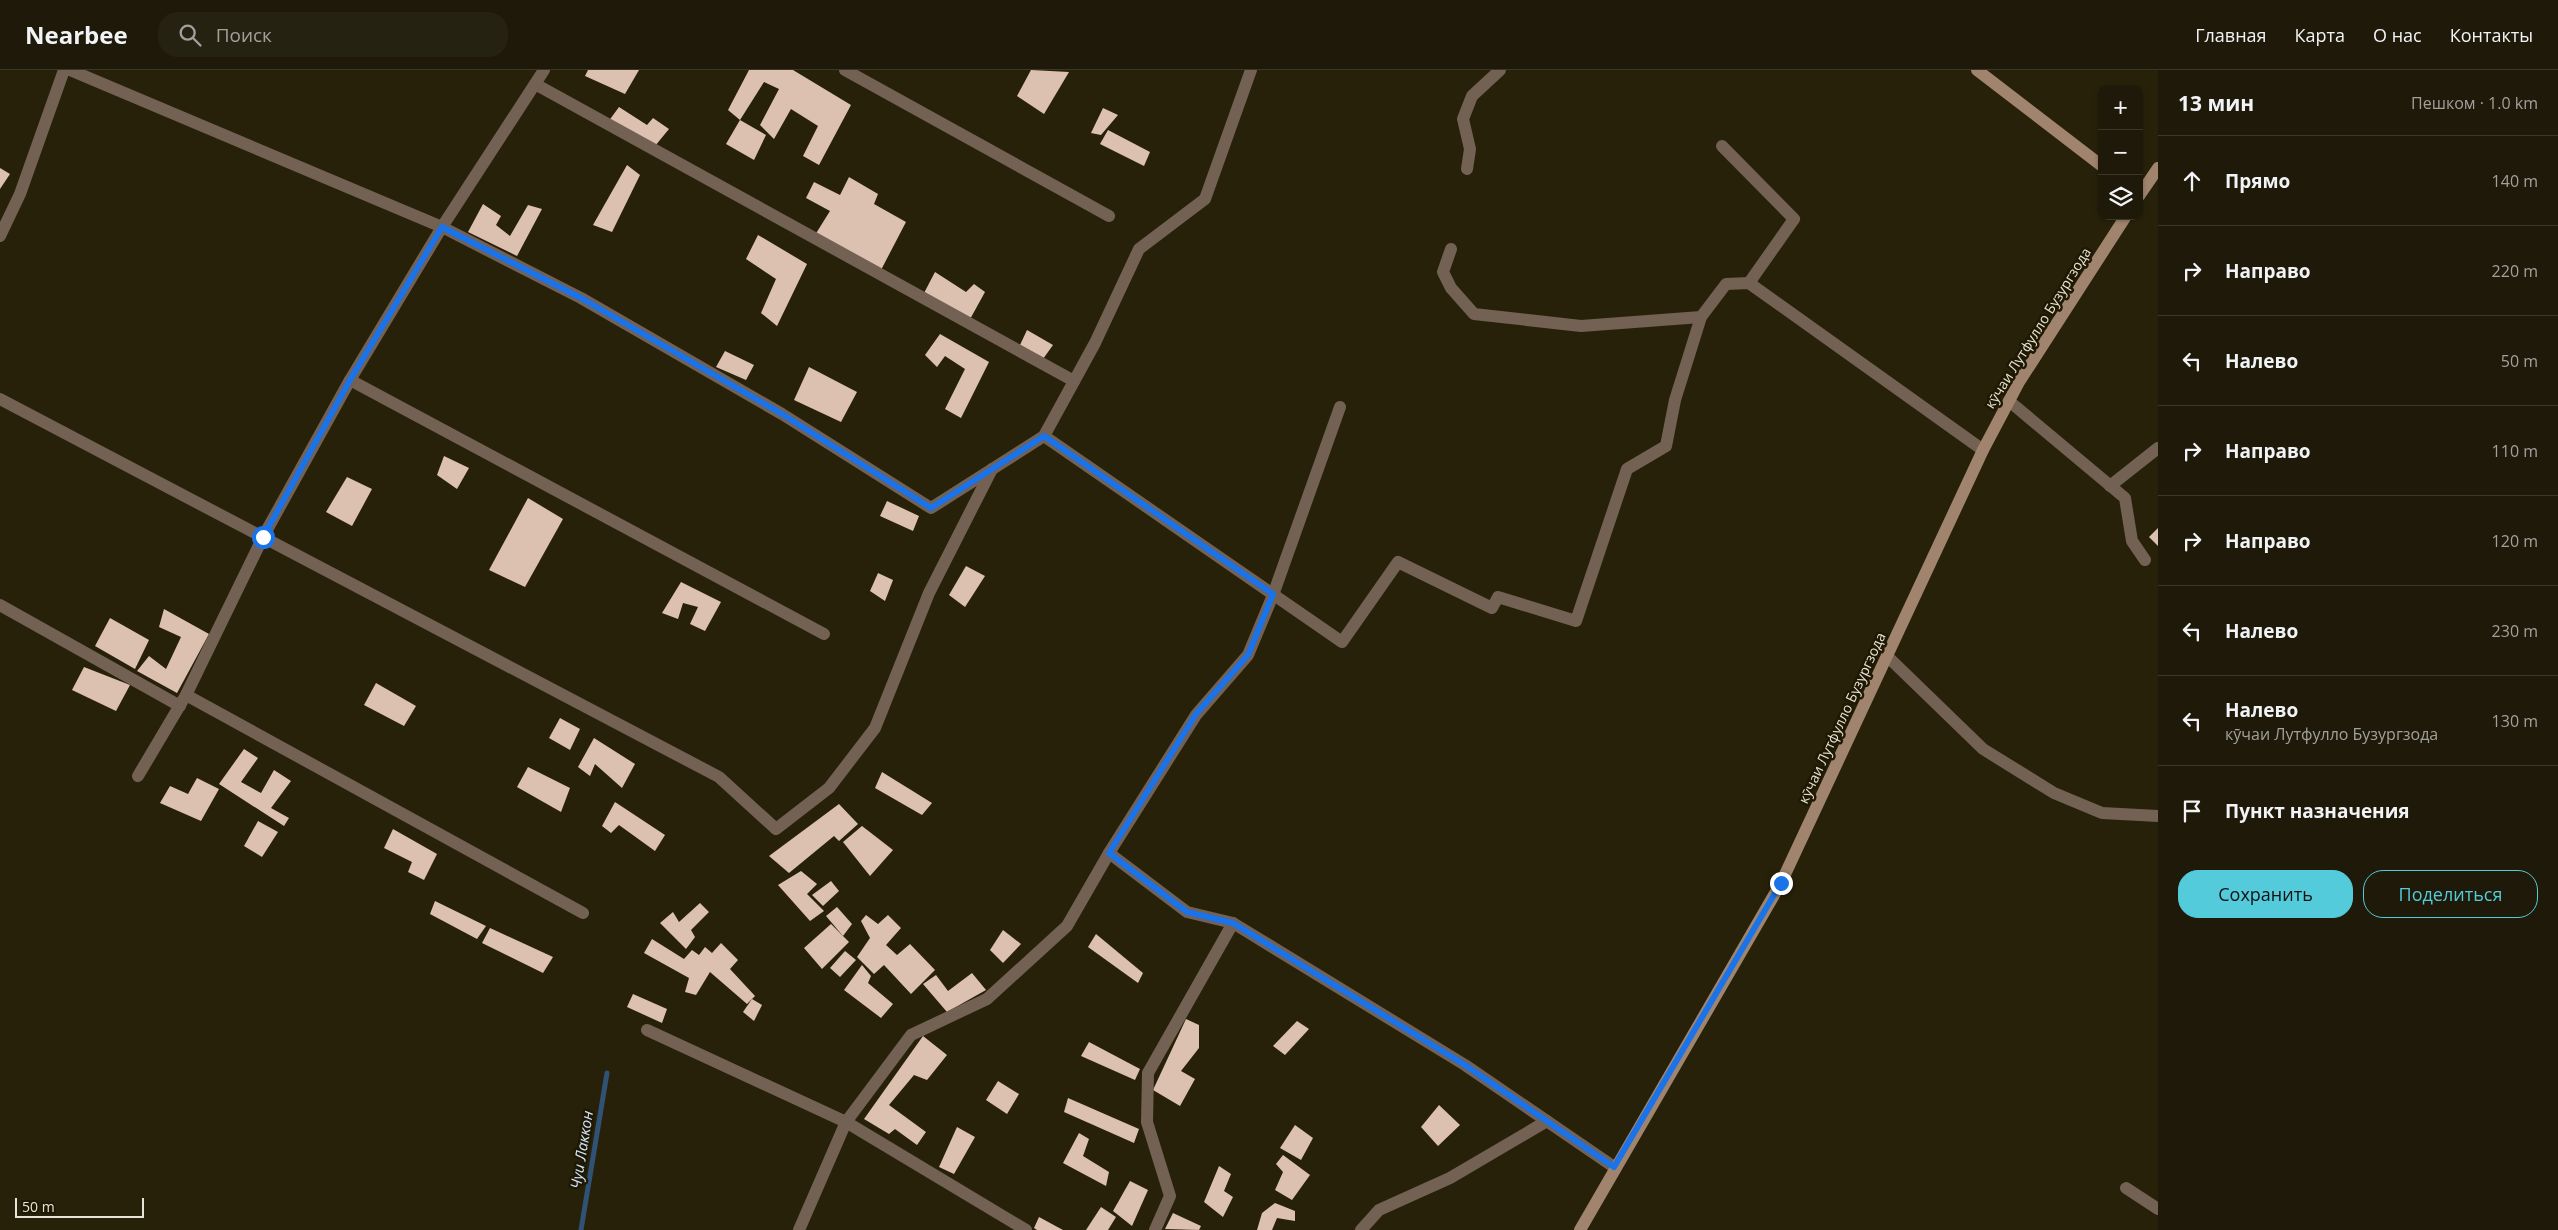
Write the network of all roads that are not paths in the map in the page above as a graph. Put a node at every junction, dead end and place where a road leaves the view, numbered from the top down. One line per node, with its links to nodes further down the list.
1 (64, 70): 17 (street)
2 (70, 70): 16 (street)
3 (544, 70): 8 (street)
4 (845, 70): 14 (street)
5 (1251, 70): 22 (street)
6 (1500, 70): 12 (street)
7 (1977, 70): 10 (main road)
8 (535, 84): 16 (street); 22 (street)
9 (1722, 146): 19 (street)
10 (2098, 163)
11 (2158, 168): 13 (main road)
12 (1467, 169)
13 (2143, 188)
14 (1109, 216)
15 (2123, 220): 24 (main road, кӯчаи Лутфулло Бузургзода)
16 (442, 227): 21 (street); 29 (street)
17 (0, 236)
18 (1451, 249): 20 (street)
19 (1749, 283): 20 (street); 28 (street)
20 (1701, 317): 33 (street)
21 (350, 380): 31 (street); 35 (street)
22 (1074, 381): 26 (street)
23 (0, 398): 31 (street)
24 (2009, 401): 28 (main road, кӯчаи Лутфулло Бузургзода); 30 (street)
25 (1340, 407): 33 (street)
26 (1044, 436): 29 (street); 33 (street)
27 (2158, 448): 30 (street)
28 (1983, 450): 36 (main road, кӯчаи Лутфулло Бузургзода)
29 (992, 469): 31 (street)
30 (2110, 486): 32 (street)
31 (263, 537): 37 (street)
32 (2145, 560)
33 (1273, 594): 40 (street)
34 (0, 605): 37 (street)
35 (824, 634)
36 (1887, 656): 39 (street); 46 (main road, кӯчаи Лутфулло Бузургзода)
37 (183, 700): 38 (street); 41 (street)
38 (138, 776)
39 (2158, 816)
40 (1109, 853): 42 (street); 45 (street)
41 (583, 913)
42 (1233, 923): 44 (street); 51 (street)
43 (647, 1030): 45 (street)
44 (1547, 1121): 46 (street); 52 (street)
45 (846, 1122): 49 (street); 50 (street)
46 (1614, 1167): 53 (main road, кӯчаи Лутфулло Бузургзода)
47 (2126, 1188): 48 (street)
48 (2158, 1209)
49 (799, 1230)
50 (1026, 1230)
51 (1155, 1230)
52 (1361, 1230)
53 (1580, 1230)

